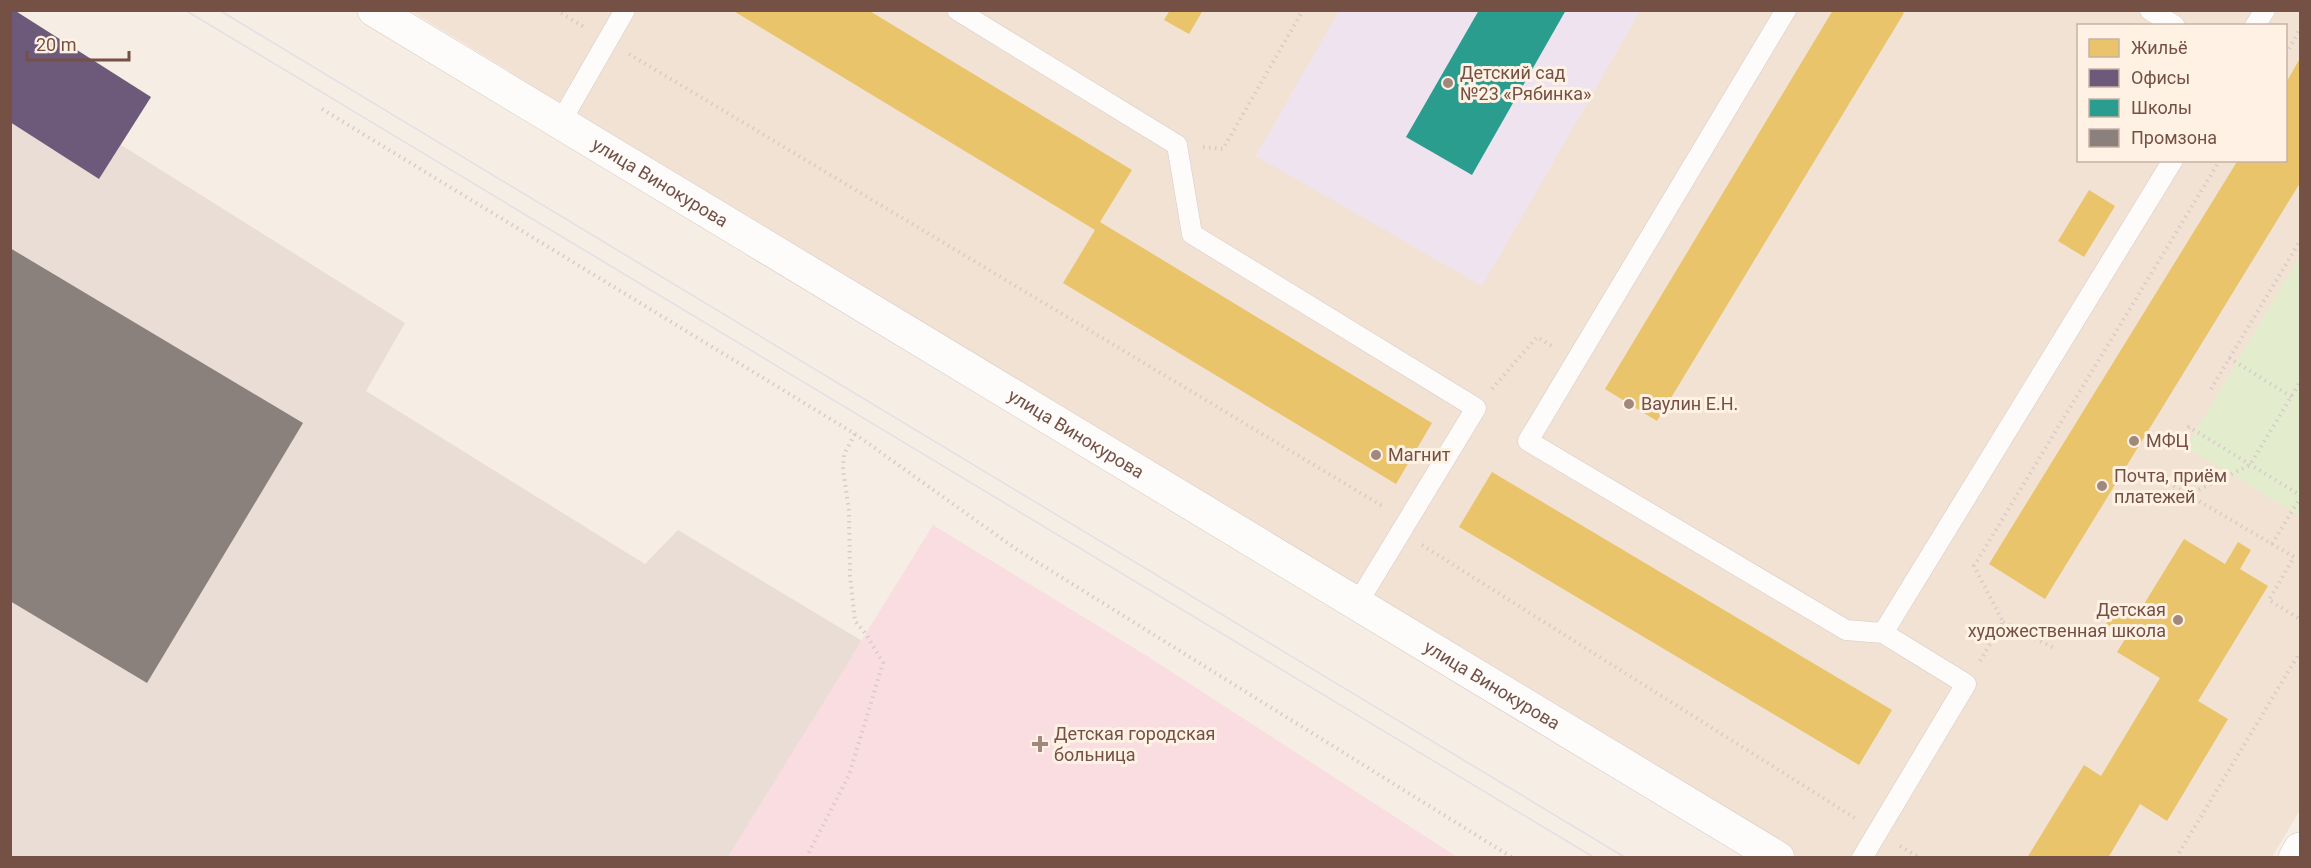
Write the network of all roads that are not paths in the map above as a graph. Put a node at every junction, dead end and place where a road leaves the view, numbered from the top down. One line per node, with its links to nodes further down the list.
1 (374, 10): 9 (main road, улица Винокурова)
2 (625, 10): 9 (lane)
3 (957, 10): 11 (lane)
4 (1786, 10): 12 (lane)
5 (2150, 10): 7 (lane)
6 (2265, 10): 8 (lane)
7 (2172, 24)
8 (2256, 24)
9 (560, 123): 11 (main road, улица Винокурова)
10 (2172, 162): 12 (lane)
11 (1358, 604): 14 (main road, улица Винокурова)
12 (1882, 633): 15 (lane)
13 (2301, 849): 16 (main road)
14 (1778, 858)
15 (1863, 858)
16 (2295, 858)

